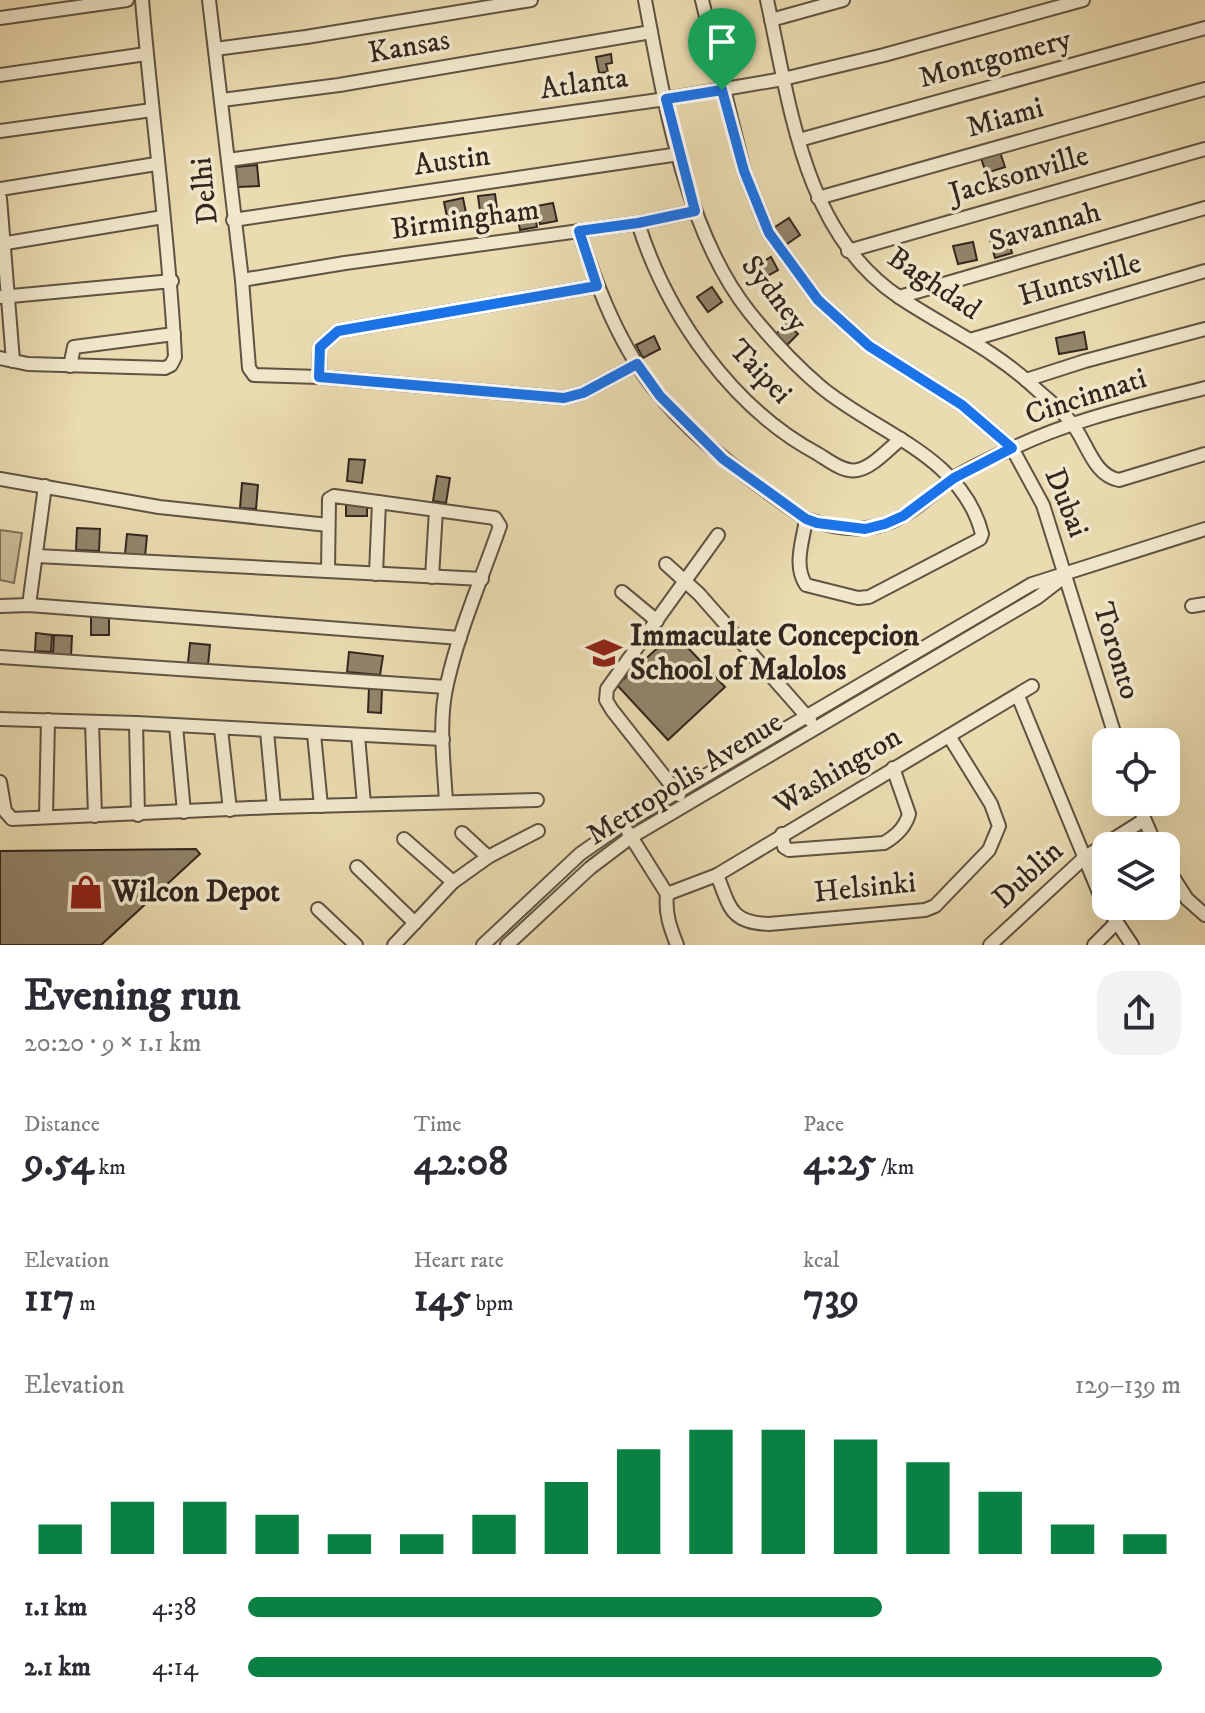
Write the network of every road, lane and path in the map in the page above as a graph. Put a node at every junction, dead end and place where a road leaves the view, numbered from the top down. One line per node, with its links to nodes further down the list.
1 (127, 0): 10 (street)
2 (142, 0): 15 (street)
3 (209, 0): 14 (street, Delhi)
4 (531, 0): 14 (street)
5 (645, 0): 13 (street, Sydney)
6 (702, 0): 19 (street, Dubai)
7 (767, 0): 11 (street, Baghdad)
8 (843, 0): 11 (street)
9 (1083, 0): 17 (street, Atlanta)
10 (0, 18)
11 (771, 20): 17 (street, Baghdad)
12 (1205, 28): 24 (street, Montgomery)
13 (651, 32): 20 (street, Sydney); 21 (street, Kansas)
14 (215, 49): 21 (street, Delhi)
15 (146, 54): 16 (street); 22 (street)
16 (0, 75)
17 (783, 79): 19 (street, Atlanta); 24 (street, Baghdad)
18 (1205, 89): 31 (street, Miami)
19 (722, 90): 20 (street, Atlanta); 57 (street, Dubai)
20 (666, 99): 26 (street, Sydney); 27 (street, Atlanta)
21 (222, 100): 27 (street, Delhi)
22 (152, 110): 23 (street); 28 (street)
23 (0, 131)
24 (799, 140): 31 (street, Baghdad)
25 (1205, 149): 39 (street, Jacksonville)
26 (679, 154): 33 (street, Sydney); 35 (street, Austin)
27 (228, 160): 35 (street, Delhi)
28 (156, 164): 29 (street); 34 (street)
29 (0, 189)
30 (0, 198): 38 (street)
31 (818, 198): 39 (street, Baghdad)
32 (1205, 208): 45 (street, Savannah)
33 (695, 211): 36 (street, Birmingham); 56 (street, Sydney)
34 (163, 217): 38 (street); 42 (street)
35 (233, 220): 41 (street, Delhi)
36 (638, 223): 37 (street, Birmingham); 56 (street, Taipei)
37 (579, 231): 41 (street, Birmingham); 43 (street, Cincinnati)
38 (2, 244): 44 (street)
39 (848, 251): 45 (street, Baghdad)
40 (1205, 271): 48 (street, Huntsville)
41 (242, 280): 52 (street, Delhi)
42 (172, 281): 44 (street); 47 (street)
43 (597, 286): 50 (street, Cincinnati); 52 (street)
44 (4, 296): 49 (street)
45 (899, 297): 48 (street, Baghdad)
46 (1205, 329): 53 (street)
47 (174, 334): 51 (street); 51 (street)
48 (970, 340): 53 (street, Baghdad)
49 (7, 359): 51 (street)
50 (637, 364): 52 (street); 64 (street, Cincinnati)
51 (70, 366)
52 (319, 377)
53 (1026, 380): 55 (street, Baghdad)
54 (1205, 388): 55 (street, Cincinnati)
55 (1072, 423): 57 (street, Cincinnati); 58 (street, Baghdad)
56 (901, 439): 59 (street, Sydney)
57 (1012, 448): 59 (street, Cincinnati); 72 (street, Dubai)
58 (1205, 454)
59 (954, 478): 64 (street, Cincinnati); 64 (street, Sydney)
60 (0, 479): 61 (street)
61 (45, 486): 65 (street); 68 (street)
62 (379, 502): 63 (street); 65 (street); 71 (street)
63 (436, 510): 73 (street); 74 (street)
64 (806, 519)
65 (328, 525): 70 (street)
66 (1205, 529): 72 (street, Metropolis Avenue)
67 (718, 535): 75 (street)
68 (37, 556): 70 (street); 77 (street)
69 (666, 564): 75 (street)
70 (328, 571): 71 (street)
71 (376, 574): 73 (street)
72 (1066, 575): 85 (street, Metropolis Avenue); 91 (street, Metropolis Avenue); 92 (street, Toronto)
73 (432, 577): 74 (street)
74 (482, 579): 80 (street)
75 (685, 581): 79 (street); 85 (street)
76 (622, 592): 79 (street)
77 (29, 605): 78 (street); 80 (street)
78 (0, 606)
79 (657, 621): 101 (street)
80 (460, 638): 83 (street)
81 (0, 657): 83 (street)
82 (1032, 686): 84 (street, Washington)
83 (446, 687): 98 (street)
84 (1018, 696): 97 (street, Washington); 123 (street)
85 (807, 715): 91 (street); 101 (street, Metropolis Avenue)
86 (0, 719): 87 (street)
87 (48, 720): 88 (street); 113 (street)
88 (92, 722): 89 (street); 111 (street)
89 (136, 723): 90 (street); 110 (street)
90 (176, 726): 93 (street); 109 (street)
91 (818, 728): 105 (street, Metropolis Avenue)
92 (1113, 728)
93 (221, 729): 94 (street); 108 (street)
94 (267, 731): 95 (street); 107 (street)
95 (314, 734): 96 (street); 106 (street)
96 (358, 736): 98 (street); 104 (street)
97 (949, 736): 99 (street, Washington); 125 (street, Helsinki)
98 (443, 739): 103 (street)
99 (893, 768): 119 (street, Washington); 119 (street)
100 (0, 782): 113 (street)
101 (676, 791): 105 (street); 115 (street, Metropolis Avenue)
102 (537, 800): 103 (street)
103 (446, 802): 104 (street)
104 (364, 804): 106 (street)
105 (687, 805): 120 (street, Metropolis Avenue)
106 (321, 806): 107 (street)
107 (274, 807): 108 (street)
108 (230, 810): 109 (street)
109 (184, 812): 110 (street)
110 (138, 815): 111 (street)
111 (95, 816): 113 (street)
112 (1142, 816): 114 (street)
113 (46, 817)
114 (1144, 820): 117 (street); 123 (street, Dublin)
115 (623, 824): 120 (street); 135 (street, Metropolis Avenue)
116 (538, 831): 122 (street)
117 (1150, 832)
118 (462, 833): 122 (street)
119 (782, 834): 125 (street, Washington)
120 (631, 837): 128 (street); 136 (street, Metropolis Avenue)
121 (404, 839): 126 (street)
122 (488, 857): 126 (street)
123 (1085, 857): 132 (street); 138 (street, Dublin)
124 (357, 867): 131 (street)
125 (717, 875): 128 (street, Washington)
126 (453, 882): 131 (street)
127 (1180, 888): 130 (street)
128 (667, 894): 137 (street)
129 (318, 909): 133 (street)
130 (1205, 915)
131 (415, 923): 134 (street)
132 (1116, 923): 139 (street); 140 (street)
133 (356, 945)
134 (394, 945)
135 (483, 945)
136 (507, 945)
137 (677, 945)
138 (990, 945)
139 (1094, 945)
140 (1132, 945)

